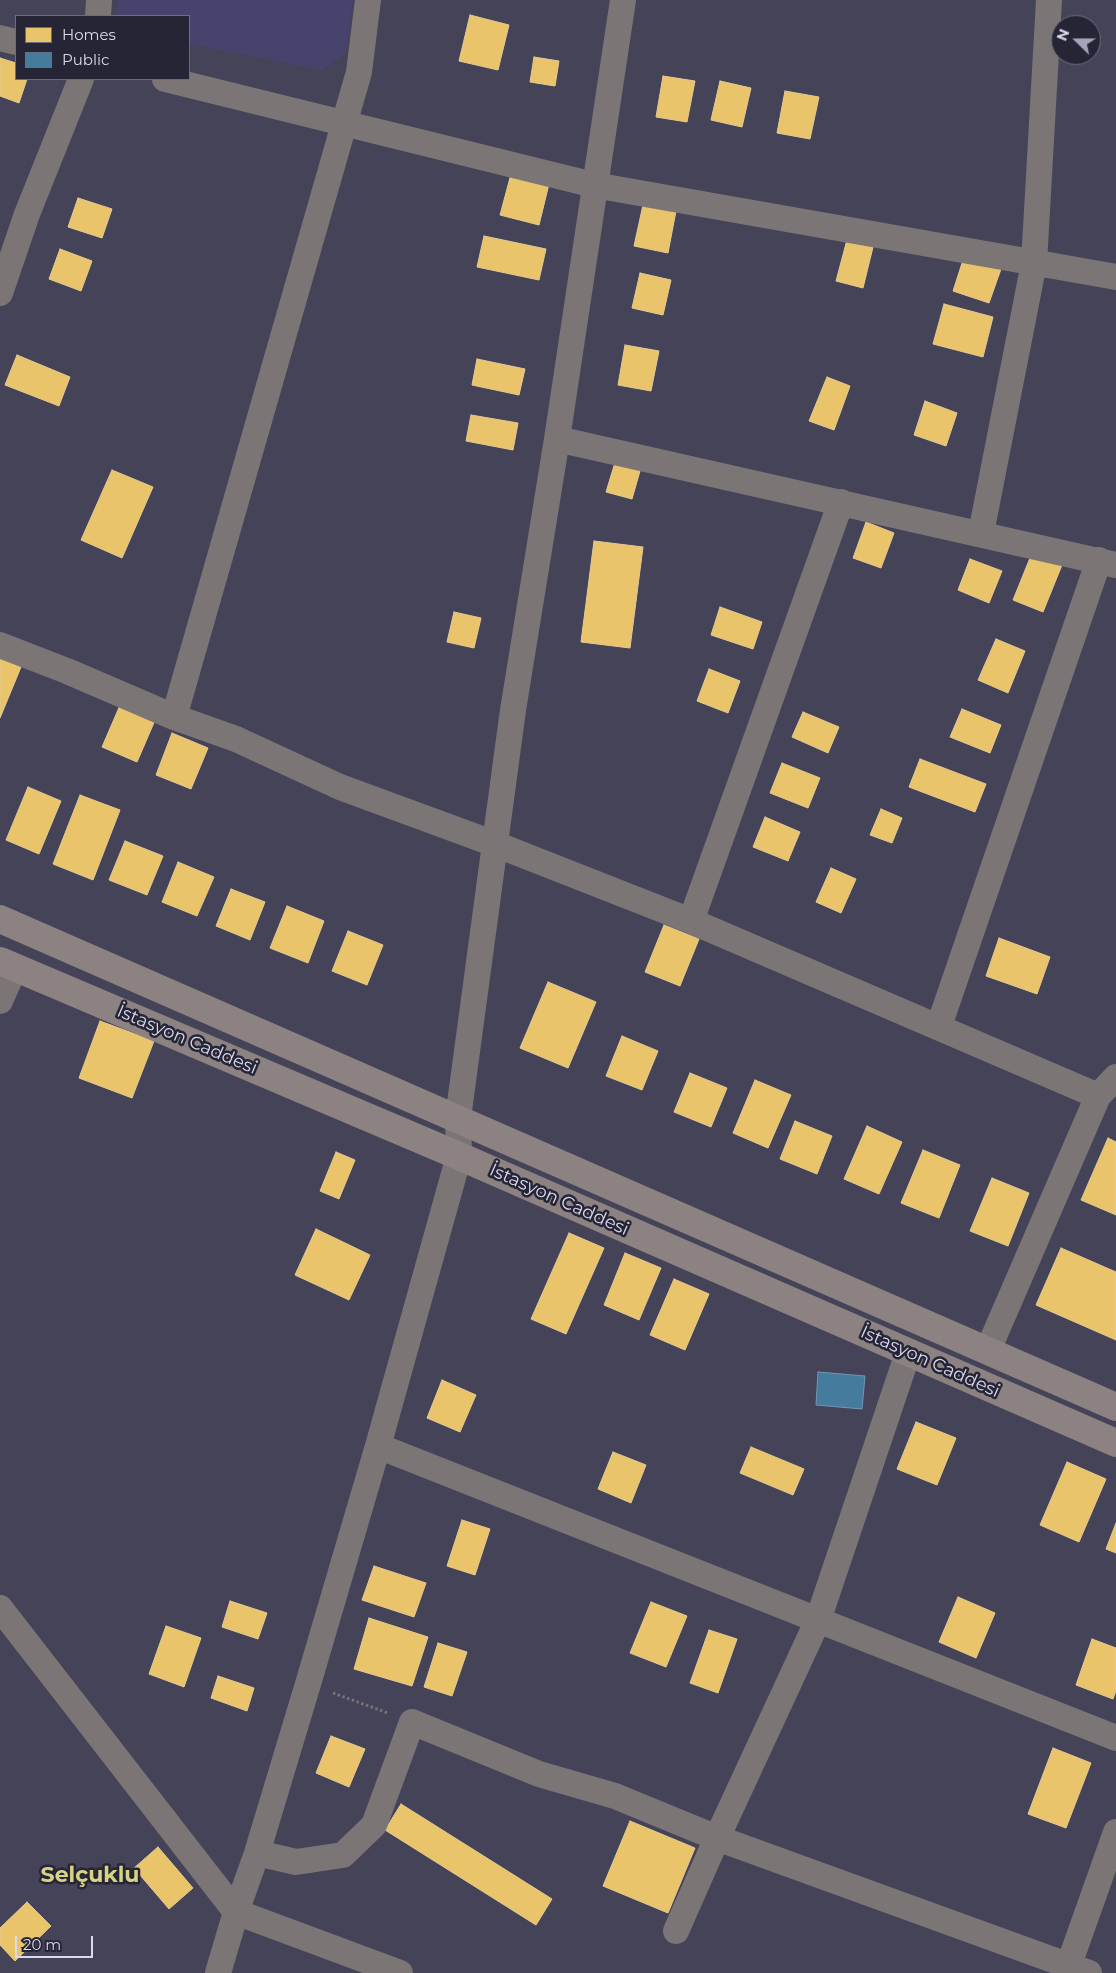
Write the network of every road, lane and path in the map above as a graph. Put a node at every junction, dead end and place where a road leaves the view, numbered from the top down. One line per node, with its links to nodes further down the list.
1 (99, 0): 5 (street)
2 (368, 0): 10 (street)
3 (623, 0): 11 (street)
4 (1049, 0): 12 (street)
5 (98, 15)
6 (0, 38): 7 (street)
7 (15, 42)
8 (81, 80): 14 (street)
9 (169, 80): 10 (street)
10 (344, 123): 11 (street); 20 (street)
11 (594, 185): 12 (street); 15 (street)
12 (1034, 263): 13 (street); 17 (street)
13 (1116, 277)
14 (0, 293)
15 (557, 439): 16 (street); 21 (street)
16 (841, 502): 17 (street); 23 (street)
17 (981, 533): 18 (street)
18 (1107, 562): 26 (street)
19 (0, 645): 20 (street)
20 (174, 717): 21 (street)
21 (495, 844): 23 (street); 29 (street)
22 (0, 919): 29 (main road)
23 (691, 921): 26 (street)
24 (8, 964): 25 (street); 30 (main road, İstasyon Caddesi)
25 (0, 1001)
26 (938, 1026): 28 (street)
27 (1116, 1078): 28 (street)
28 (1098, 1096): 31 (street)
29 (458, 1118): 30 (street); 31 (main road)
30 (458, 1156): 32 (main road, İstasyon Caddesi); 35 (street)
31 (988, 1350): 33 (main road)
32 (908, 1353): 34 (main road, İstasyon Caddesi); 37 (street)
33 (1116, 1407)
34 (1116, 1443)
35 (378, 1446): 37 (street); 38 (street)
36 (0, 1608): 44 (street)
37 (818, 1620): 40 (street); 42 (street)
38 (308, 1684): 39 (path); 43 (street)
39 (412, 1722): 42 (street); 43 (street)
40 (1116, 1738)
41 (1116, 1832): 46 (street)
42 (717, 1838): 45 (street); 46 (street)
43 (258, 1854): 44 (street)
44 (236, 1912): 47 (street); 48 (street)
45 (676, 1931)
46 (1075, 1970)
47 (218, 1973)
48 (400, 1973)

